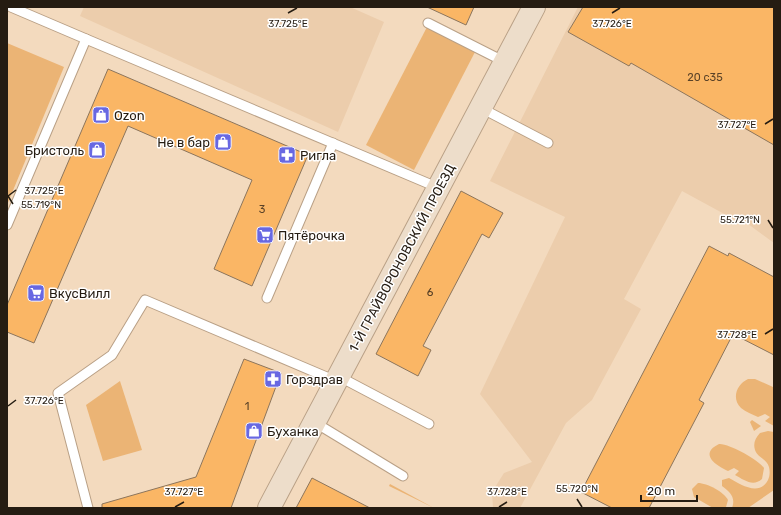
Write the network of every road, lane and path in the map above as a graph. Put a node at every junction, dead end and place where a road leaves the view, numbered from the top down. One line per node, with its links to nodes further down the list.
1 (11, 7): 4 (lane)
2 (534, 7): 5 (main road, 1-Й ГРАЙВОРОНОВСКИЙ ПРОЕЗД)
3 (428, 23): 5 (lane)
4 (86, 39): 7 (lane); 10 (lane)
5 (505, 62): 6 (main road, 1-Й ГРАЙВОРОНОВСКИЙ ПРОЕЗД)
6 (481, 108): 8 (lane); 9 (main road, 1-Й ГРАЙВОРОНОВСКИЙ ПРОЕЗД)
7 (333, 143): 9 (lane); 11 (lane)
8 (548, 143)
9 (439, 188): 12 (main road, 1-Й ГРАЙВОРОНОВСКИЙ ПРОЕЗД)
10 (7, 225)
11 (266, 298)
12 (337, 379): 13 (main road, 1-Й ГРАЙВОРОНОВСКИЙ ПРОЕЗД); 14 (lane); 16 (lane)
13 (314, 422): 15 (lane); 17 (main road, 1-Й ГРАЙВОРОНОВСКИЙ ПРОЕЗД)
14 (430, 424)
15 (404, 476)
16 (88, 508)
17 (269, 508)

